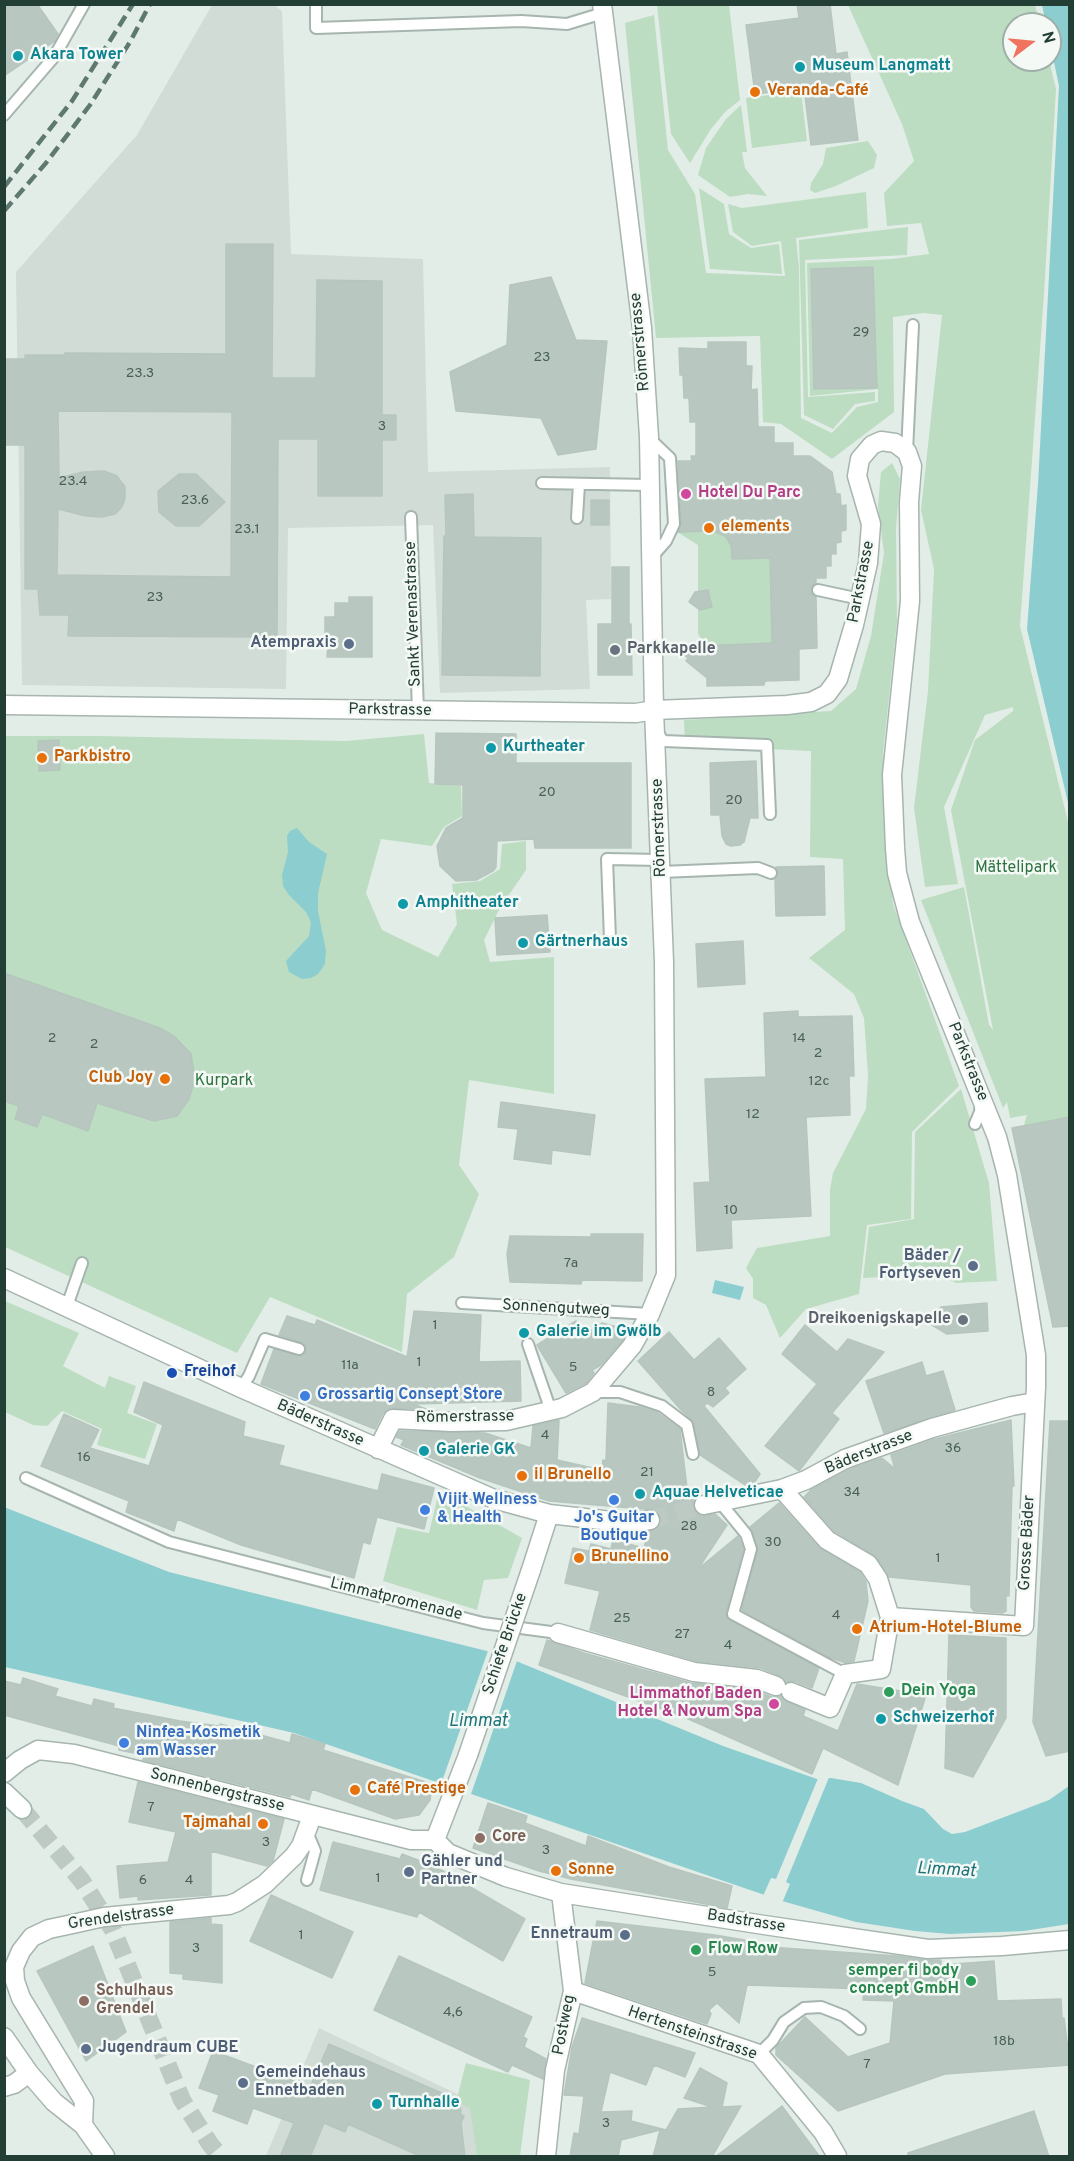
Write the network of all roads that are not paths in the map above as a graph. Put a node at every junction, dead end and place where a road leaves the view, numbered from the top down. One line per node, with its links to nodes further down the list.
1 (84, 4): 4 (lane)
2 (316, 4): 3 (lane)
3 (603, 9): 6 (street, Römerstrasse)
4 (4, 115)
5 (913, 325): 7 (lane)
6 (649, 437): 10 (street, Römerstrasse); 13 (lane)
7 (907, 452): 15 (street, Parkstrasse); 24 (street, Parkstrasse)
8 (542, 483): 9 (lane)
9 (579, 484): 10 (lane); 12 (lane)
10 (649, 485): 13 (street, Römerstrasse)
11 (411, 517): 18 (lane, Sankt Verenastrasse)
12 (578, 518)
13 (650, 558): 17 (street, Römerstrasse)
14 (818, 590): 15 (lane)
15 (860, 598): 17 (street, Parkstrasse)
16 (4, 705): 18 (street, Parkstrasse)
17 (654, 710): 18 (street, Parkstrasse); 19 (street, Römerstrasse)
18 (418, 711)
19 (656, 728): 20 (lane); 21 (street, Römerstrasse)
20 (770, 814)
21 (661, 866): 22 (lane); 23 (lane); 30 (street, Römerstrasse)
22 (771, 873)
23 (610, 939)
24 (981, 1098): 25 (lane); 35 (street, Parkstrasse)
25 (975, 1124)
26 (82, 1263): 29 (lane)
27 (4, 1278): 29 (street, Bäderstrasse)
28 (462, 1303): 30 (lane, Sonnengutweg)
29 (67, 1306): 33 (street, Bäderstrasse)
30 (651, 1314): 34 (street, Römerstrasse)
31 (528, 1344): 36 (lane)
32 (299, 1349): 33 (lane)
33 (241, 1388): 37 (street, Bäderstrasse)
34 (593, 1392): 36 (street, Römerstrasse); 38 (lane)
35 (1035, 1402): 40 (street, Bäderstrasse); 44 (street, Grosse Bäder)
36 (551, 1411): 37 (street, Römerstrasse)
37 (378, 1449): 42 (street, Bäderstrasse)
38 (693, 1454)
39 (26, 1478): 45 (lane, Limmatpromenade)
40 (782, 1489): 41 (street, Bäderstrasse); 44 (street)
41 (712, 1503): 46 (lane)
42 (549, 1514): 43 (street, Bäderstrasse); 51 (street, Schiefe Brücke, bridge)
43 (650, 1520)
44 (890, 1617): 46 (street)
45 (558, 1633): 46 (street, Limmatpromenade)
46 (845, 1674)
47 (4, 1773): 50 (street, Sonnenbergstrasse)
48 (4, 1792): 49 (street)
49 (22, 1809)
50 (309, 1824): 51 (street, Sonnenbergstrasse); 52 (lane); 61 (street, Grendelstrasse)
51 (435, 1840): 53 (street, Badstrasse)
52 (307, 1880)
53 (561, 1893): 54 (street, Badstrasse); 55 (street, Postweg)
54 (1070, 1940)
55 (573, 1991): 58 (street, Hertensteinstrasse); 63 (street, Postweg)
56 (860, 2029): 58 (lane)
57 (4, 2037): 59 (street)
58 (759, 2054): 64 (street, Hertensteinstrasse)
59 (28, 2073): 60 (street); 61 (street)
60 (4, 2087)
61 (83, 2125): 62 (street, Grendelstrasse)
62 (105, 2157)
63 (546, 2157)
64 (837, 2157)

